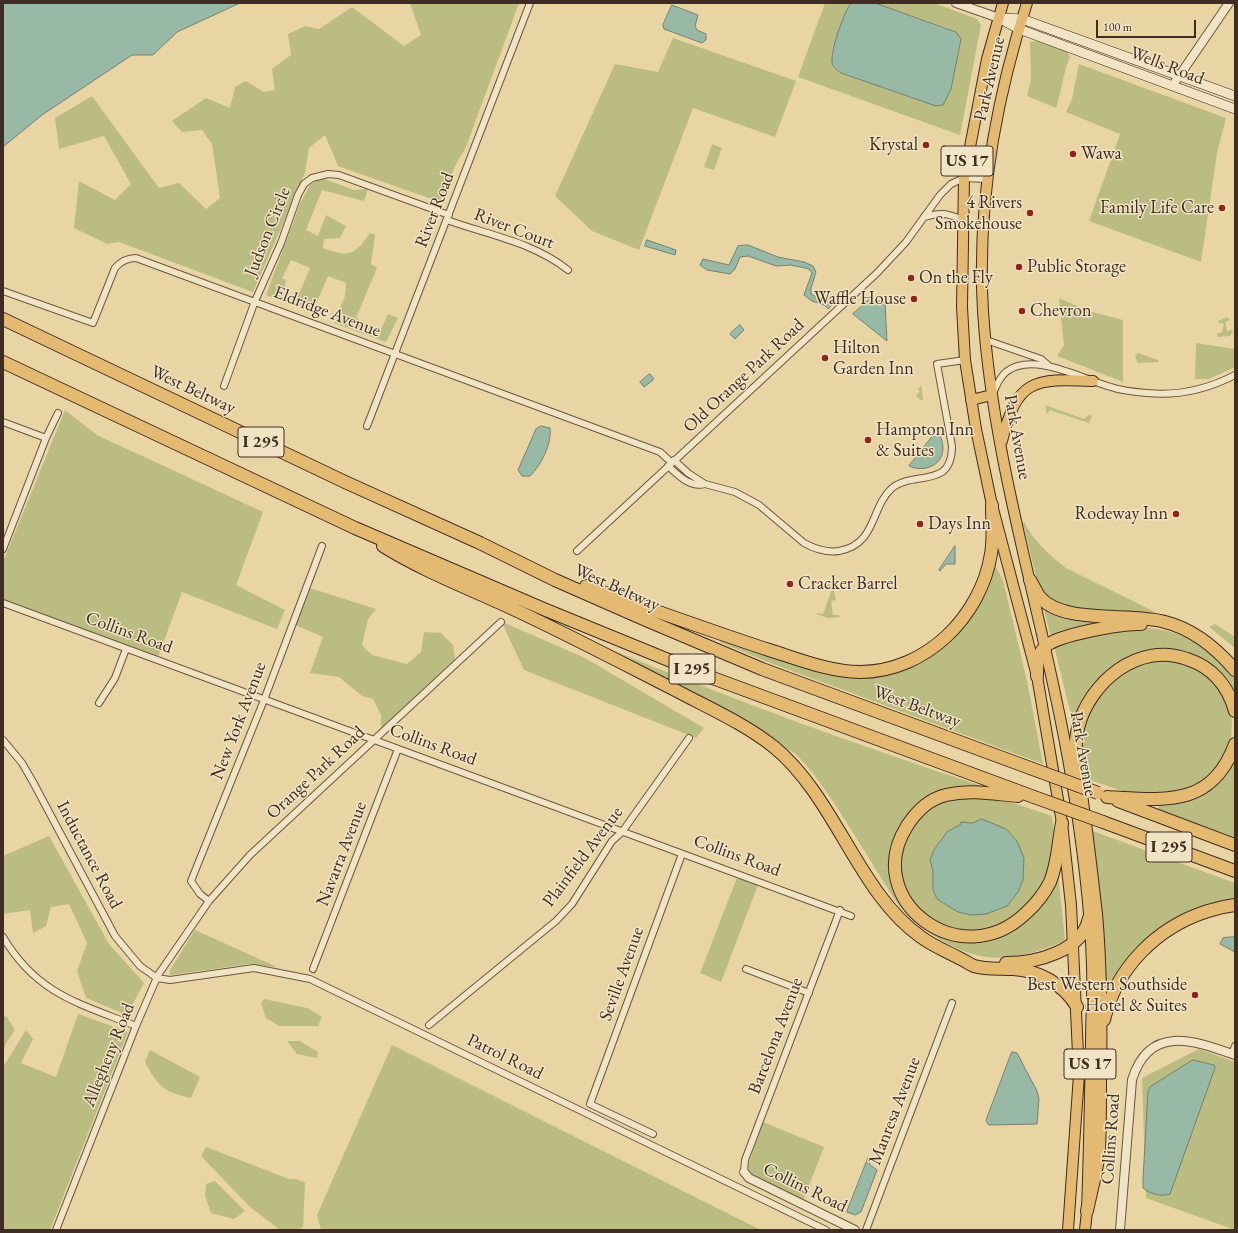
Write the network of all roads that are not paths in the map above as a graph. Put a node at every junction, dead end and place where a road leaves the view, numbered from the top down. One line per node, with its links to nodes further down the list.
1 (530, 3): 14 (street, River Road)
2 (956, 3): 6 (street, Wells Road)
3 (1004, 3): 6 (highway, Park Avenue / US 17)
4 (1027, 3): 7 (highway, Park Avenue / US 17)
5 (1229, 3): 8 (street)
6 (999, 18): 7 (main road, Wells Road); 12 (highway, Park Avenue / US 17)
7 (1021, 24): 8 (main road, Wells Road); 9 (main road, Wells Road); 13 (highway, Park Avenue / US 17)
8 (1179, 75): 9 (street); 10 (main road, Wells Road)
9 (1173, 85): 11 (main road, Wells Road)
10 (1235, 96)
11 (1235, 109)
12 (964, 178): 13 (street); 15 (street, Old Orange Park Road); 16 (highway, Park Avenue / US 17)
13 (988, 179): 21 (highway, Park Avenue / US 17)
14 (448, 217): 17 (street, River Court); 19 (street, Judson Circle); 22 (street, River Road)
15 (924, 217): 16 (street); 36 (street, Old Orange Park Road)
16 (963, 220): 23 (highway, Park Avenue / US 17)
17 (568, 270)
18 (3, 291): 19 (street, Eldridge Avenue)
19 (255, 302): 22 (street, Eldridge Avenue); 28 (street, Judson Circle)
20 (3, 319): 42 (highway, West Beltway / I 295)
21 (986, 340): 25 (street); 29 (highway, Park Avenue / US 17)
22 (396, 354): 33 (street, River Road); 36 (street, Eldridge Avenue)
23 (965, 360): 30 (highway, Park Avenue / US 17); 36 (street, Eldridge Avenue)
24 (3, 362): 38 (highway, I 295)
25 (1049, 366): 27 (street); 29 (street)
26 (1235, 375): 27 (street)
27 (1093, 381): 35 (highway)
28 (224, 386)
29 (992, 396): 30 (highway); 35 (highway, Park Avenue / US 17)
30 (971, 400): 37 (highway, Park Avenue / US 17)
31 (58, 413): 34 (street)
32 (3, 422): 34 (street)
33 (367, 426)
34 (46, 438): 40 (street)
35 (1001, 445): 43 (highway, Park Avenue / US 17)
36 (672, 463): 41 (street, Old Orange Park Road)
37 (992, 505): 42 (highway); 50 (highway, Park Avenue / US 17)
38 (355, 528): 60 (highway, I 295); 73 (highway)
39 (322, 546): 51 (street, New York Avenue)
40 (3, 549)
41 (577, 551)
42 (519, 562): 59 (highway, West Beltway / I 295, bridge)
43 (1030, 580): 46 (highway); 47 (highway, Park Avenue / US 17)
44 (3, 603): 48 (street, Collins Road)
45 (501, 622): 56 (street, Orange Park Road)
46 (1193, 633): 47 (highway); 49 (highway)
47 (1046, 646): 50 (highway); 70 (highway, Park Avenue / US 17)
48 (126, 649): 51 (street, Collins Road); 52 (street)
49 (1235, 670)
50 (1037, 676): 61 (highway, US 17)
51 (264, 700): 56 (street, Collins Road); 66 (street, New York Avenue)
52 (99, 704)
53 (1235, 711): 82 (highway)
54 (689, 738): 62 (street, Plainfield Avenue)
55 (3, 740): 76 (street, Inductance Road)
56 (374, 740): 58 (street, Collins Road); 66 (street, Orange Park Road)
57 (1235, 744): 59 (highway)
58 (398, 749): 62 (street, Collins Road); 74 (street, Navarra Avenue)
59 (1103, 795): 63 (highway, West Beltway / I 295)
60 (1034, 797): 61 (highway); 65 (highway, I 295, bridge)
61 (1062, 823): 72 (highway, US 17)
62 (622, 832): 64 (street, Collins Road); 80 (street, Plainfield Avenue)
63 (1235, 845)
64 (682, 854): 68 (street, Collins Road); 84 (street, Seville Avenue)
65 (1235, 871)
66 (209, 901): 76 (street, Allegheny Road)
67 (1235, 905): 82 (highway)
68 (840, 910): 69 (street, Collins Road); 77 (street, Barcelona Avenue)
69 (851, 916)
70 (1089, 918): 72 (highway); 86 (highway, US 17)
71 (3, 937): 81 (street)
72 (1074, 942): 73 (highway); 79 (highway, US 17)
73 (961, 958): 79 (highway)
74 (313, 969)
75 (746, 969): 77 (street)
76 (157, 978): 81 (street, Allegheny Road); 88 (street, Patrol Road)
77 (809, 993): 85 (street, Barcelona Avenue)
78 (952, 1003): 90 (street, Manresa Avenue)
79 (1077, 1007): 91 (highway, US 17)
80 (429, 1025)
81 (136, 1026): 87 (street, Allegheny Road)
82 (1101, 1033): 86 (highway)
83 (1234, 1052): 93 (street, Collins Road)
84 (653, 1134)
85 (744, 1172): 89 (street, Collins Road)
86 (1088, 1211): 92 (highway, US 17)
87 (56, 1230)
88 (826, 1230)
89 (855, 1230)
90 (866, 1230)
91 (1068, 1230)
92 (1085, 1230)
93 (1120, 1230)

